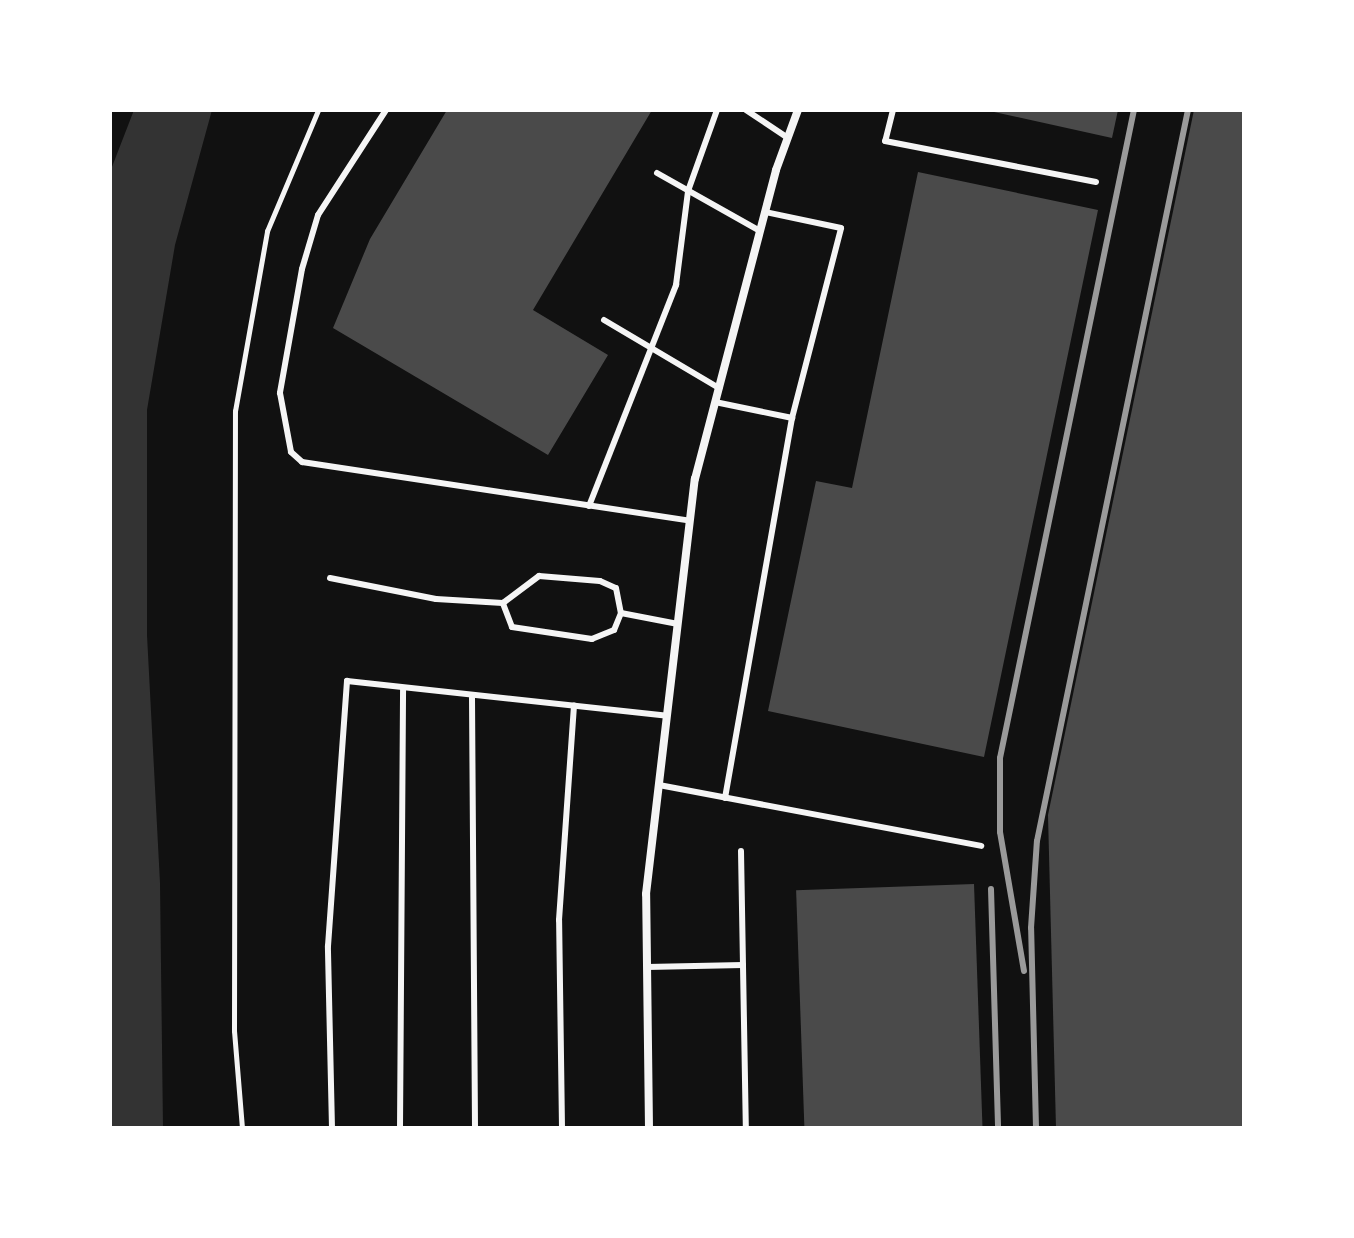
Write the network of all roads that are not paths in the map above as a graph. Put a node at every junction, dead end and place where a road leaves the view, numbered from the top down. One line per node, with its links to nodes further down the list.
1 (386, 110): 17 (lane)
2 (717, 110): 9 (lane)
3 (746, 110): 6 (lane)
4 (798, 110): 6 (street)
5 (893, 110): 8 (lane)
6 (788, 138): 10 (street)
7 (657, 173): 9 (lane)
8 (1096, 182)
9 (688, 191): 11 (lane); 13 (lane)
10 (765, 212): 11 (street); 16 (lane)
11 (760, 231): 14 (street)
12 (604, 320): 13 (lane)
13 (652, 348): 14 (lane); 17 (lane)
14 (719, 388): 15 (street)
15 (715, 402): 16 (lane); 18 (street)
16 (792, 418): 28 (lane)
17 (589, 506): 18 (lane)
18 (690, 521): 22 (street)
19 (330, 578): 20 (lane)
20 (503, 603): 21 (lane); 21 (lane)
21 (621, 613): 22 (lane)
22 (678, 624): 26 (street)
23 (403, 690): 24 (lane); 33 (lane); 34 (lane)
24 (472, 698): 25 (lane); 35 (lane)
25 (574, 706): 26 (lane); 36 (lane)
26 (667, 716): 27 (street)
27 (659, 785): 28 (lane); 32 (street)
28 (725, 798): 29 (lane)
29 (981, 846)
30 (741, 851): 31 (lane)
31 (743, 965): 32 (lane); 38 (lane)
32 (647, 967): 37 (street)
33 (332, 1128)
34 (400, 1128)
35 (475, 1128)
36 (562, 1128)
37 (649, 1128)
38 (746, 1128)

